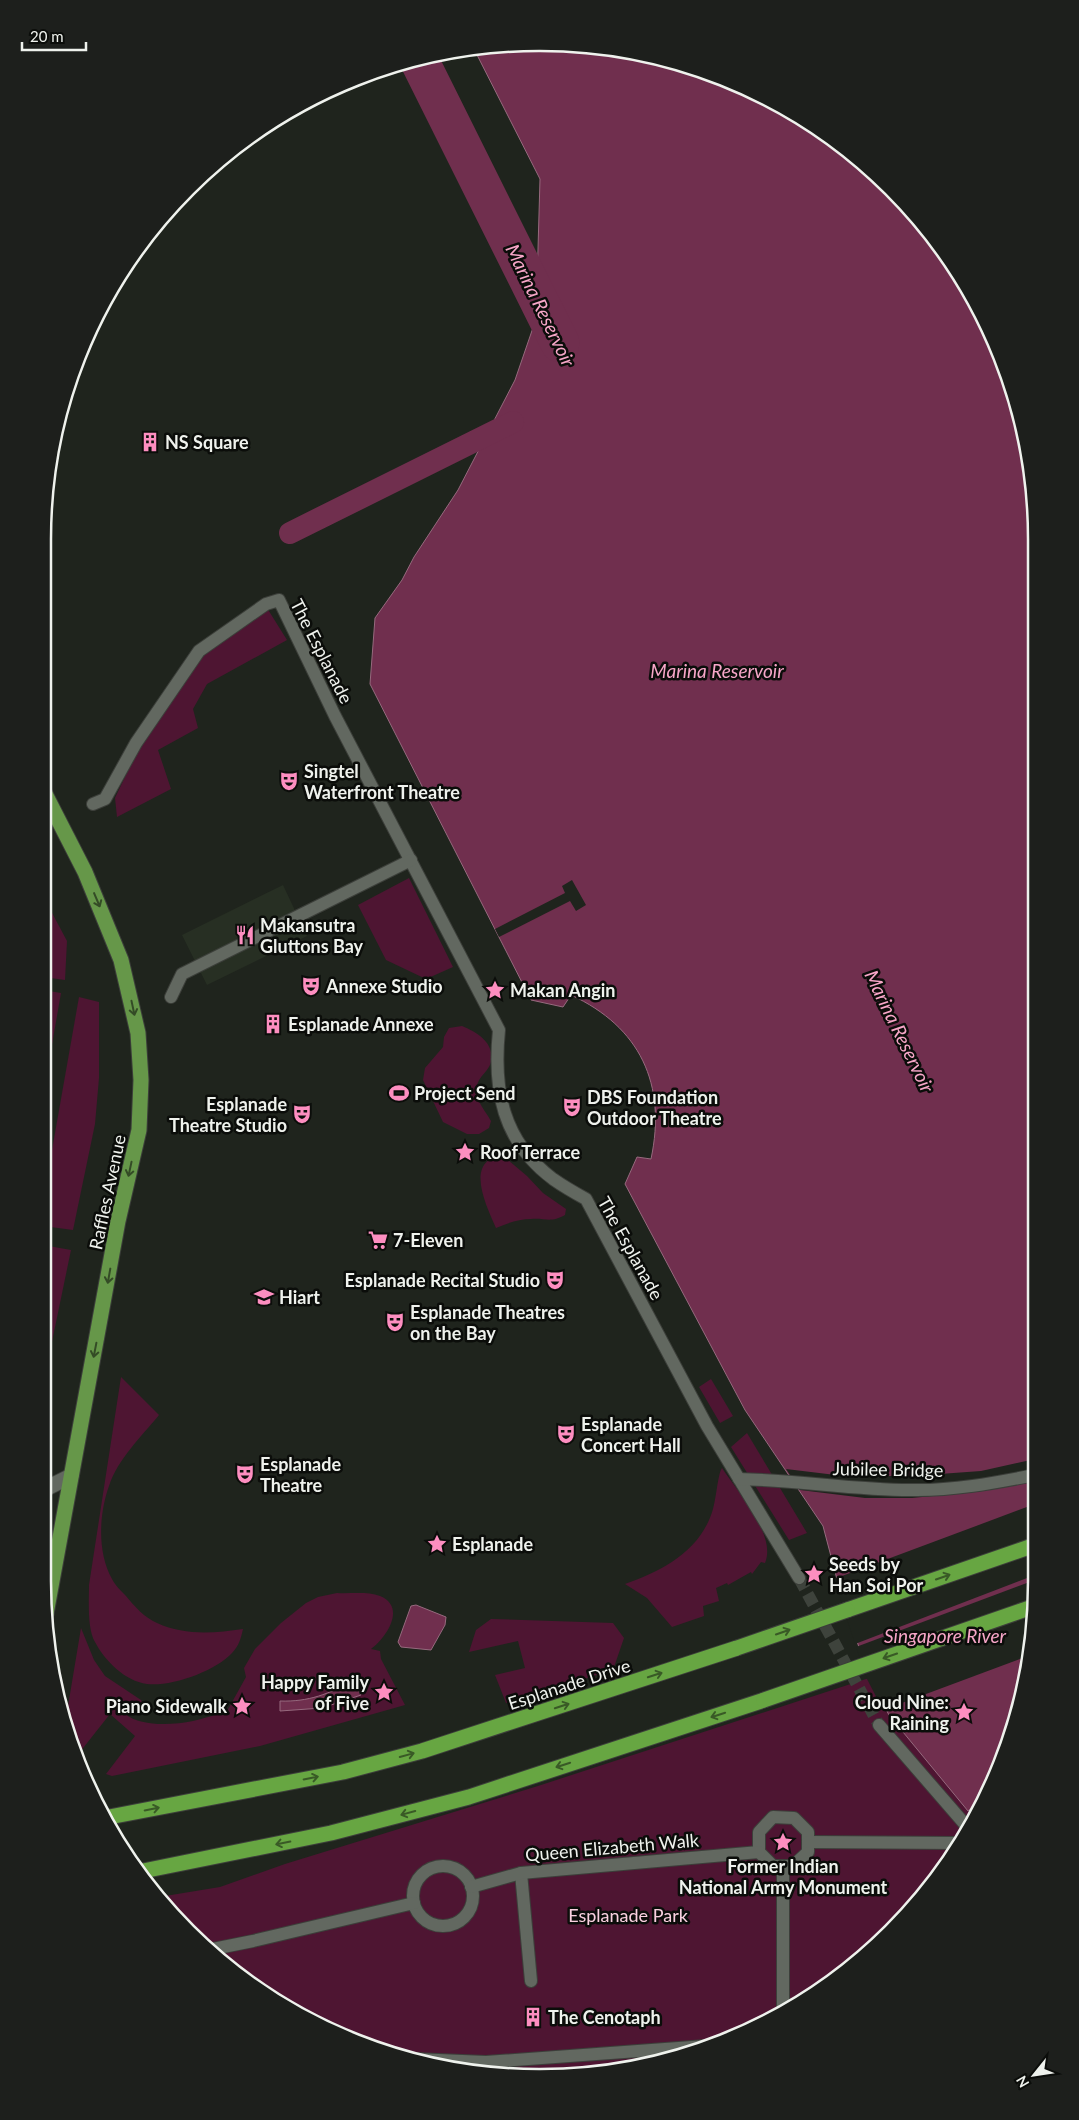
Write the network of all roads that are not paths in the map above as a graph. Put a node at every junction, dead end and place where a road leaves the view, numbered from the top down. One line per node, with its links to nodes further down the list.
1 (93, 804): 3 (street, The Esplanade)
2 (51, 806): 5 (main road, Raffles Avenue, one-way to 5)
3 (411, 860): 4 (street); 7 (street, The Esplanade)
4 (171, 997)
5 (72, 1476): 8 (street); 11 (main road, Raffles Avenue)
6 (1028, 1476): 7 (street, Jubilee Bridge)
7 (739, 1479): 10 (street, The Esplanade)
8 (51, 1486)
9 (1028, 1547): 14 (highway, Esplanade Drive, one-way to 9, bridge)
10 (799, 1578)
11 (51, 1586)
12 (1027, 1609): 20 (highway, one-way to 20, bridge)
13 (879, 1725): 15 (street)
14 (113, 1816)
15 (963, 1822)
16 (808, 1842): 17 (street); 18 (street); 19 (street)
17 (951, 1843)
18 (759, 1852): 19 (street); 21 (street, Queen Elizabeth Walk)
19 (783, 1867): 26 (street)
20 (147, 1870)
21 (521, 1873): 22 (street, Queen Elizabeth Walk); 25 (street)
22 (471, 1887): 23 (street); 23 (street)
23 (414, 1903): 24 (street)
24 (218, 1948)
25 (532, 1981)
26 (783, 2004)
27 (680, 2048): 28 (street)
28 (453, 2061)

